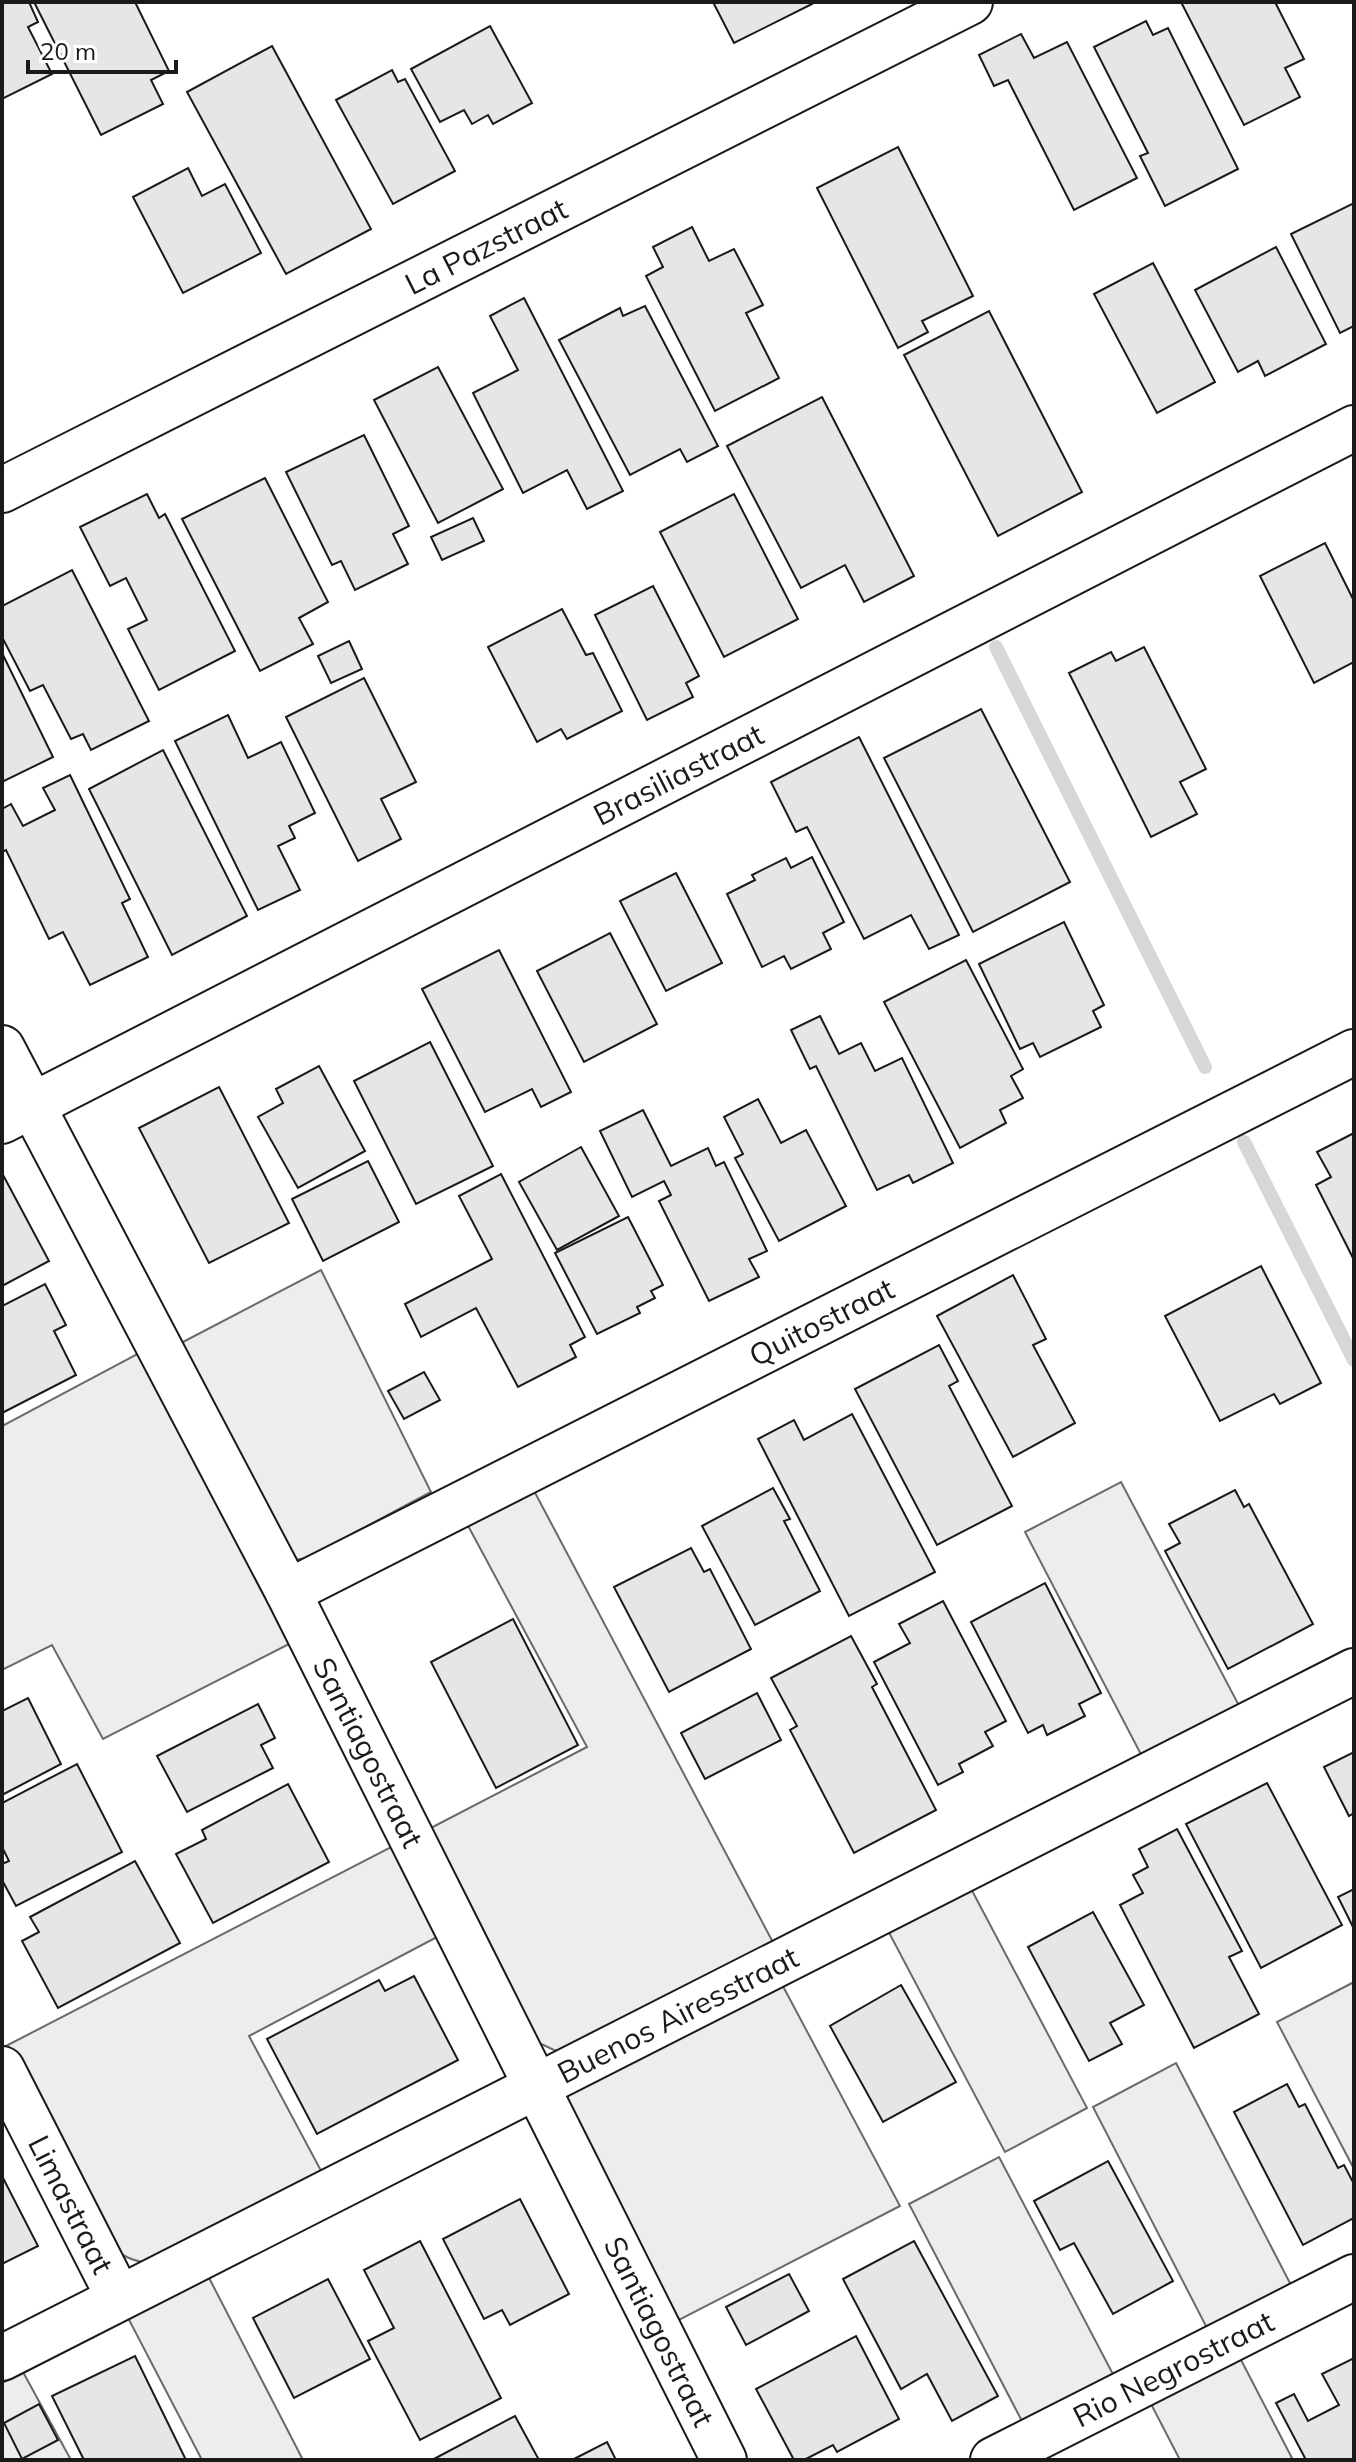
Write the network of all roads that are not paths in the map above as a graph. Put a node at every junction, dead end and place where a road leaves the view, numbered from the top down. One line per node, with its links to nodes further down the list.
1 (970, 2): 3 (street, La Pazstraat)
2 (1354, 428): 6 (street, Brasiliastraat)
3 (2, 490)
4 (2, 1048): 6 (street, Santiagostraat)
5 (1354, 1052): 7 (street, Quitostraat)
6 (16, 1114): 7 (street, Santiagostraat)
7 (288, 1592): 10 (street, Santiagostraat)
8 (1354, 1671): 10 (street, Buenos Airesstraat)
9 (2, 2069): 12 (street, Limastraat)
10 (536, 2085): 12 (street, Buenos Airesstraat); 14 (street, Santiagostraat)
11 (1354, 2277): 15 (street, Rio Negrostraat)
12 (119, 2298): 13 (street, Buenos Airesstraat)
13 (2, 2358)
14 (724, 2460)
15 (993, 2460)

